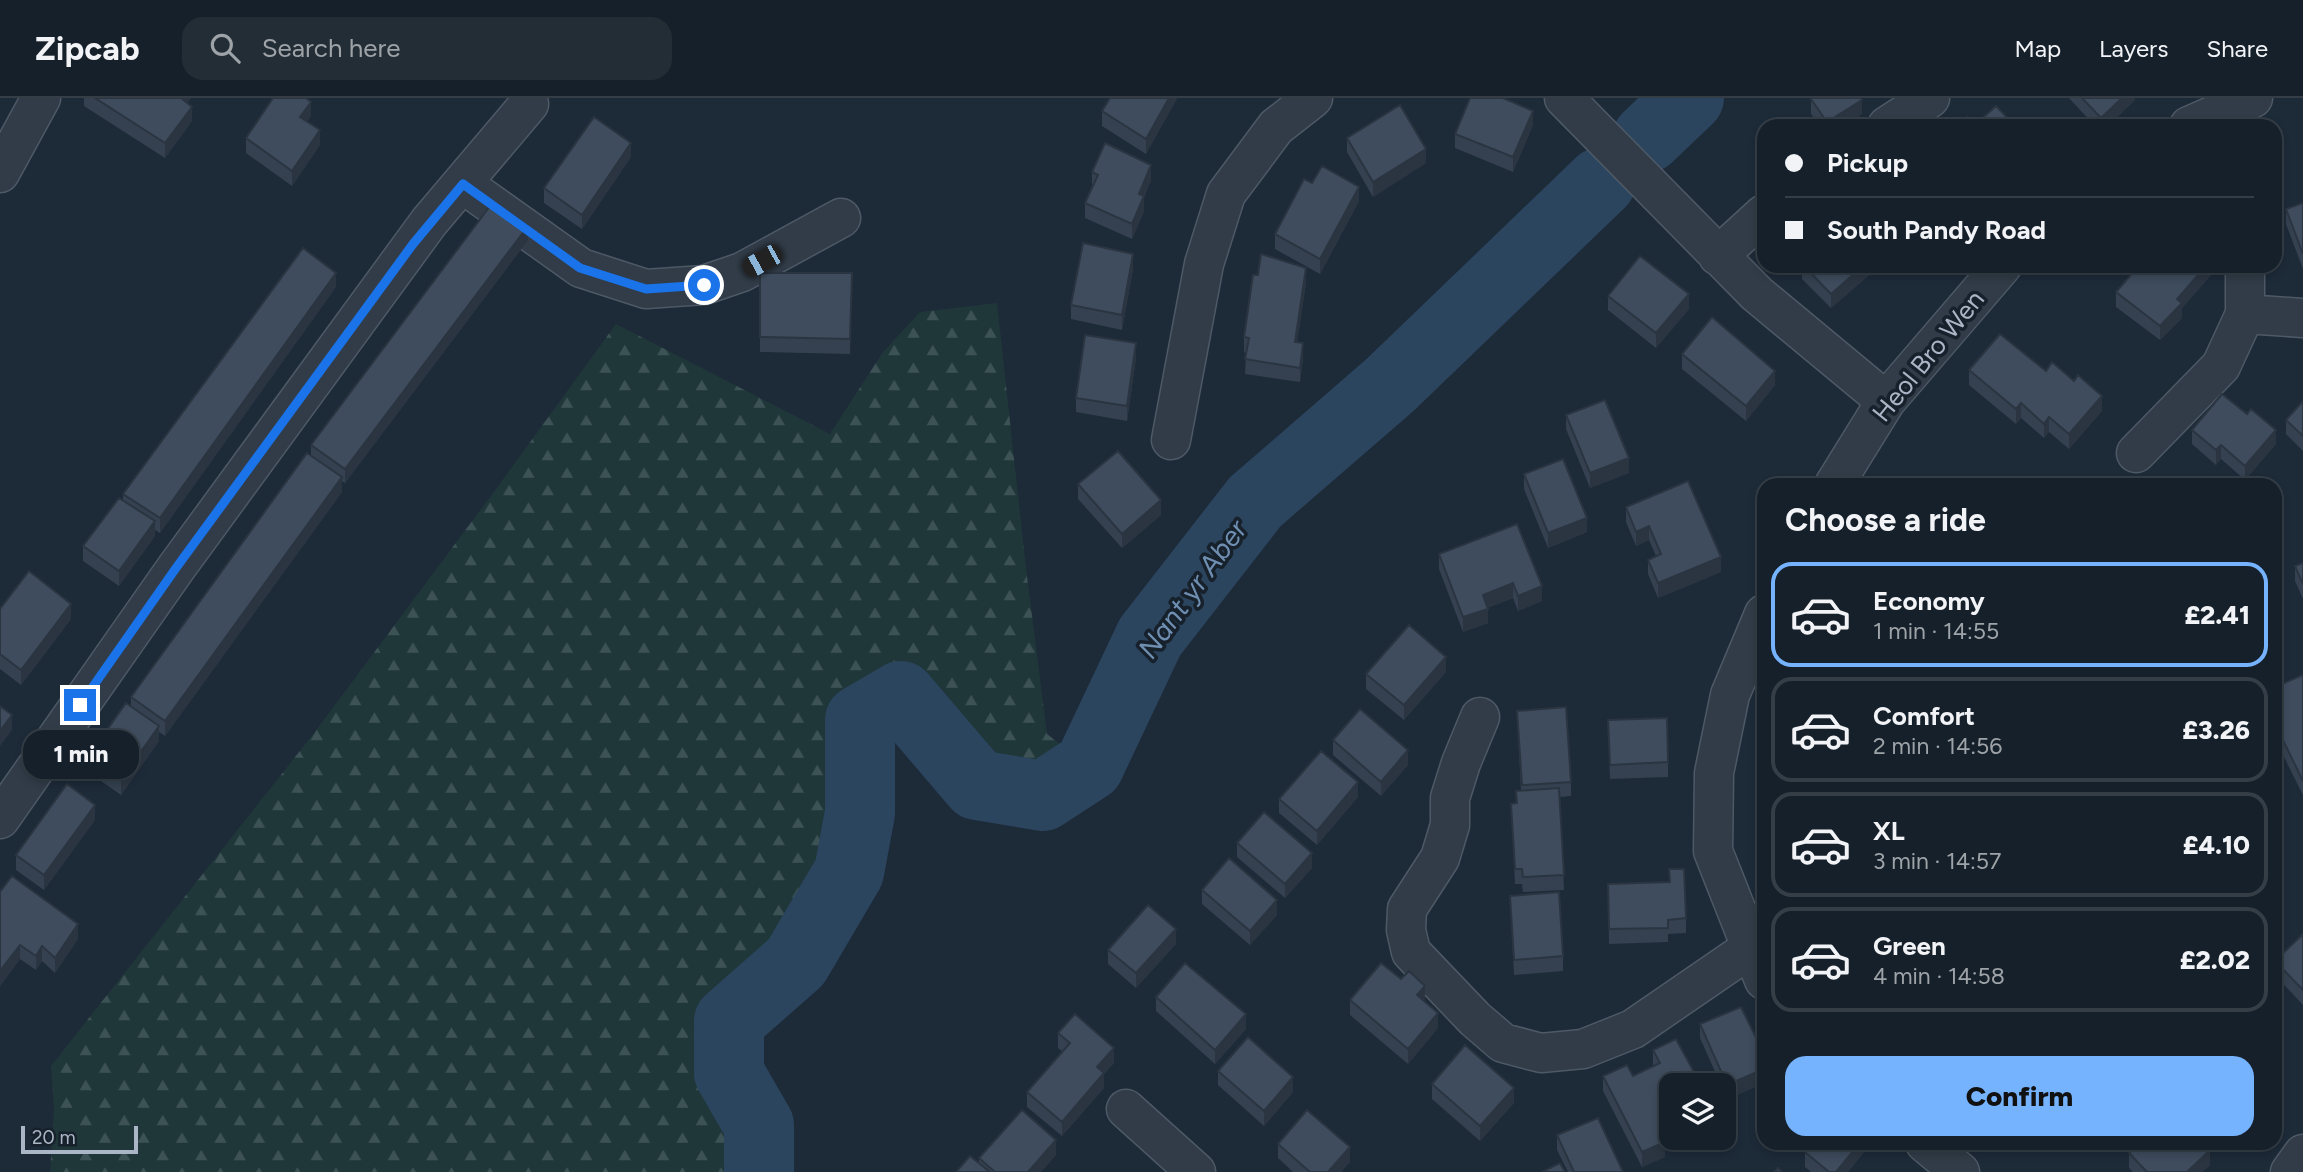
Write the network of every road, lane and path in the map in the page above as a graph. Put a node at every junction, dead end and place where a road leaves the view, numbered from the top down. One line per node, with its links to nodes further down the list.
1 (41, 98): 7 (street)
2 (1313, 98): 17 (street)
3 (1564, 98): 11 (street)
4 (2253, 98): 6 (street)
5 (526, 100): 8 (street)
6 (2205, 119)
7 (0, 173)
8 (463, 184): 9 (street); 22 (street)
9 (841, 218)
10 (1757, 220): 11 (street)
11 (1718, 256): 16 (street)
12 (1996, 273): 16 (street, Heol Bro Wen)
13 (2245, 273): 14 (street)
14 (2245, 314): 15 (street); 18 (street)
15 (2303, 318)
16 (1886, 401): 19 (street, Heol Bro Wen)
17 (1171, 440)
18 (2136, 453)
19 (1839, 478)
20 (1757, 631): 23 (street)
21 (1480, 718): 24 (street)
22 (0, 819)
23 (1757, 961)
24 (1757, 965)
25 (1126, 1109): 27 (street)
26 (2303, 1154): 28 (street)
27 (1196, 1172)
28 (2290, 1172)

